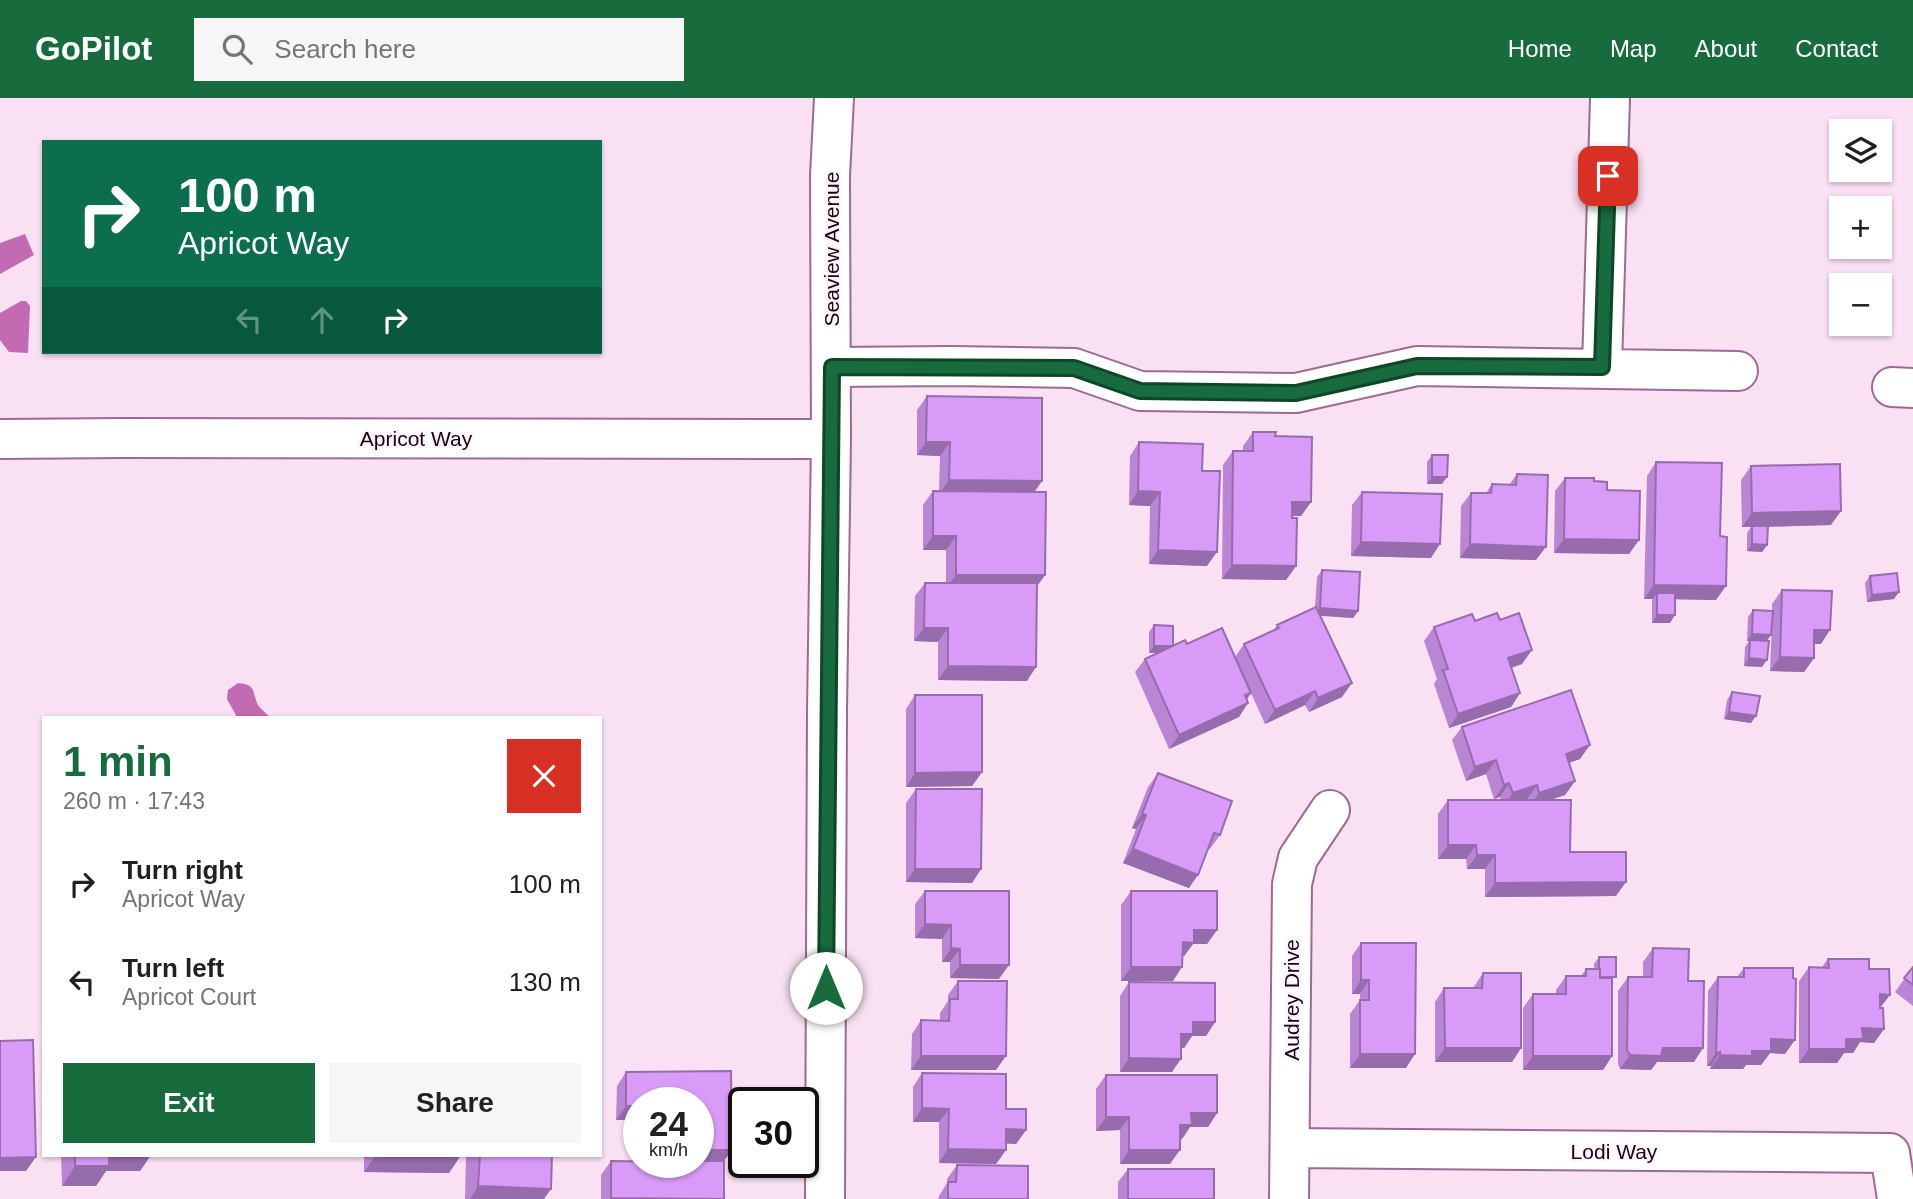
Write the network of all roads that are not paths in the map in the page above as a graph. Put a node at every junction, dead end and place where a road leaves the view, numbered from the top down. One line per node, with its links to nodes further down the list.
1 (834, 98): 3 (street, Seaview Avenue)
2 (1611, 98): 4 (street)
3 (832, 367): 4 (street); 7 (street, Seaview Avenue)
4 (1602, 367): 5 (street)
5 (1738, 371)
6 (0, 439): 7 (street, Apricot Way)
7 (831, 439): 10 (street, Seaview Avenue)
8 (1330, 810): 9 (street, Audrey Drive)
9 (1290, 1148): 11 (street, Audrey Drive); 12 (street, Lodi Way)
10 (825, 1199)
11 (1289, 1199)
12 (1897, 1199)

